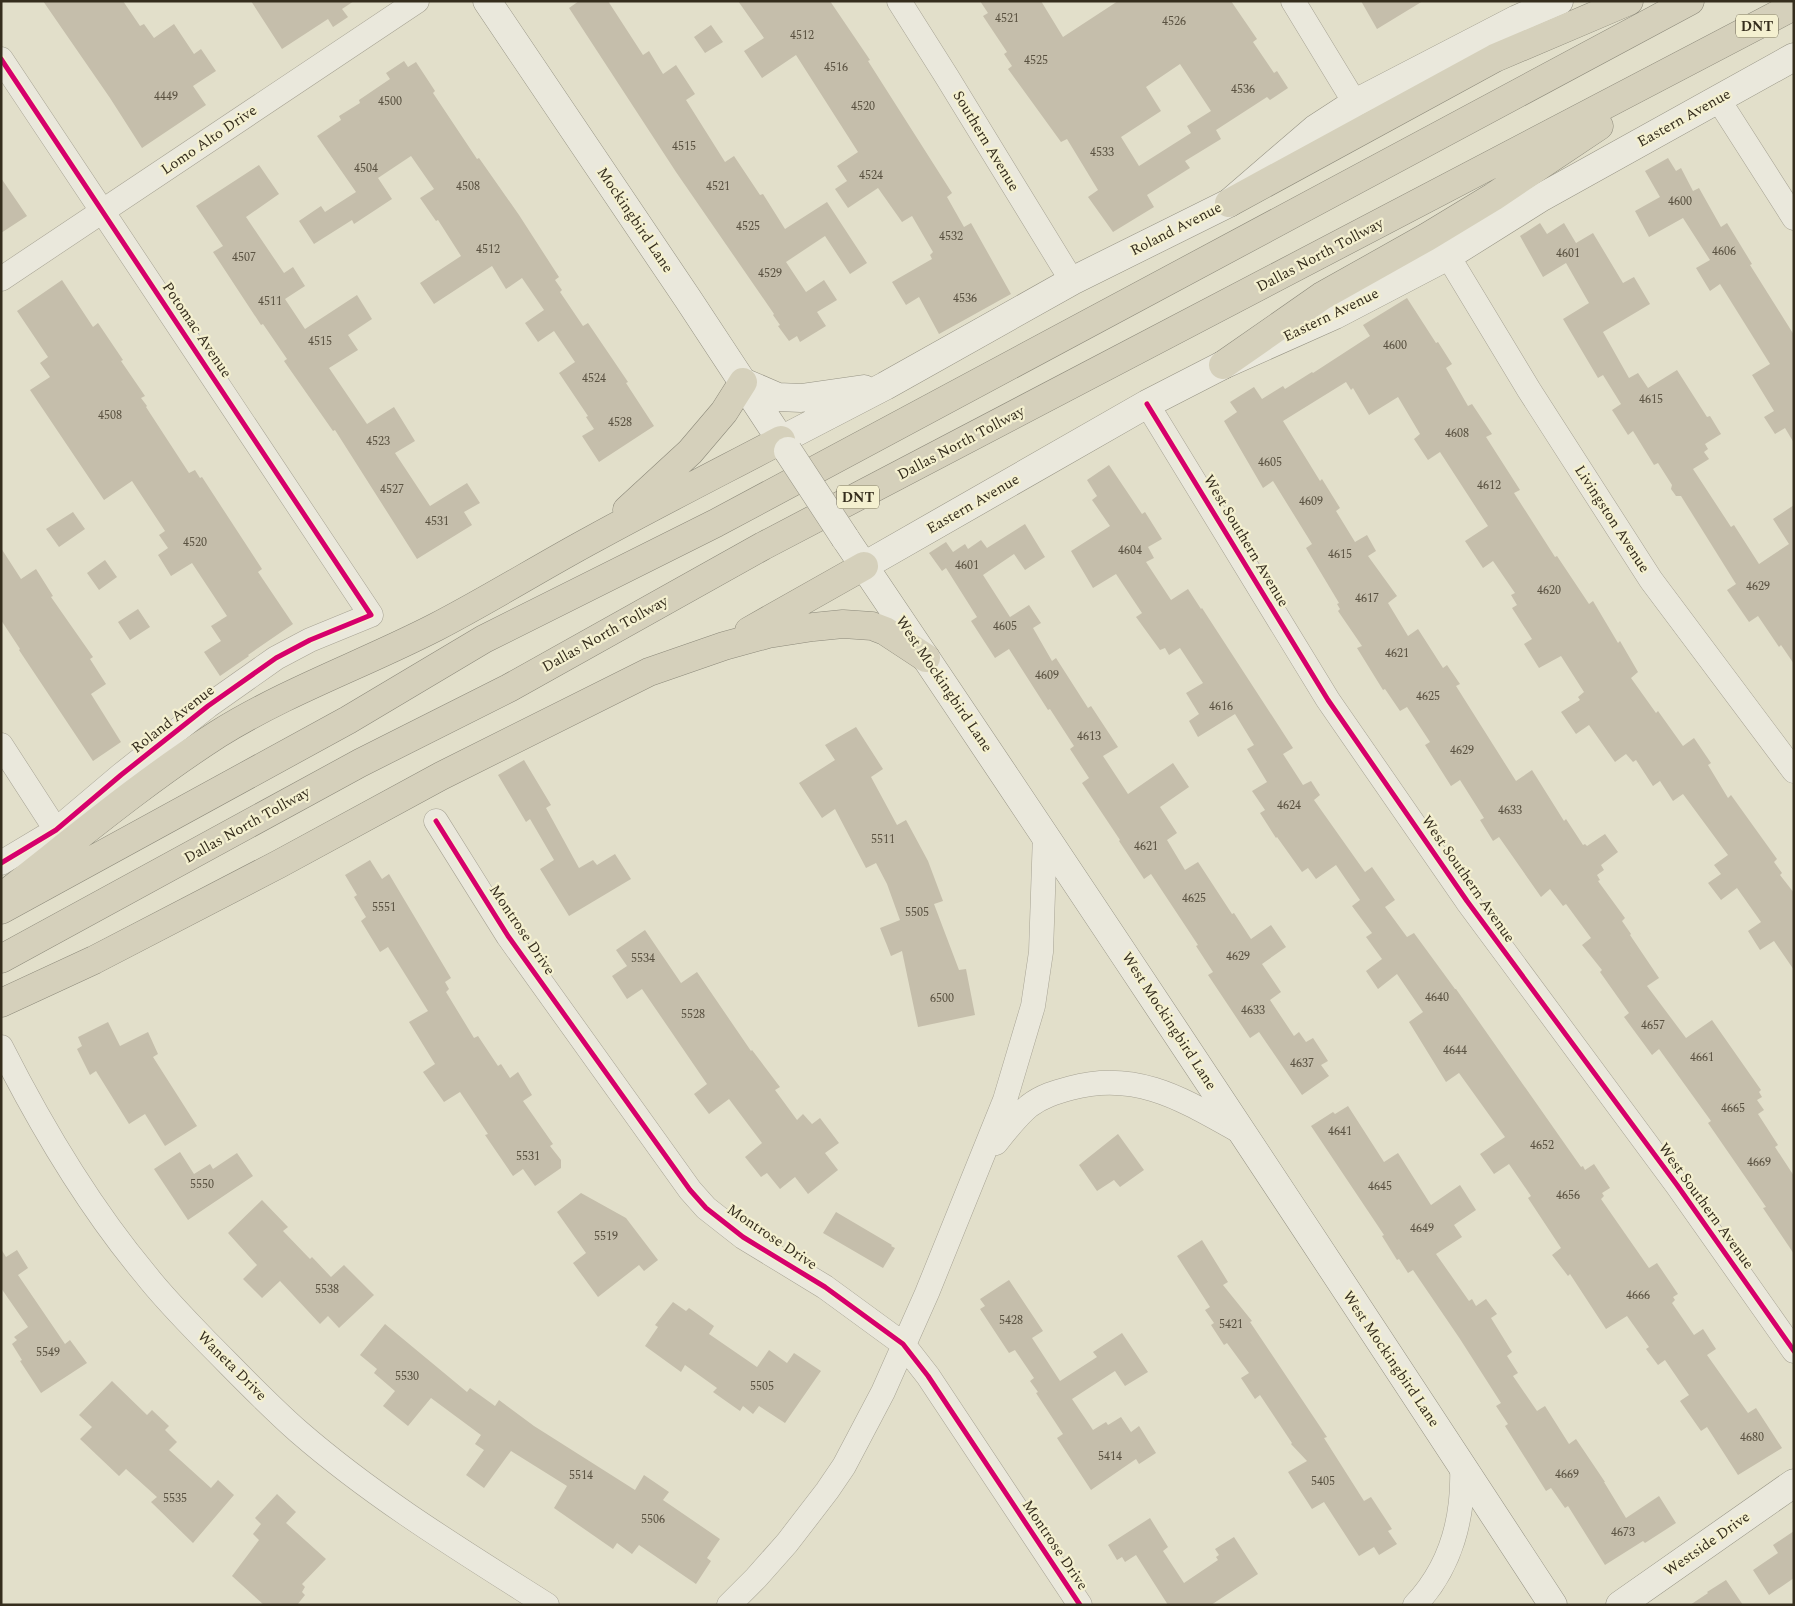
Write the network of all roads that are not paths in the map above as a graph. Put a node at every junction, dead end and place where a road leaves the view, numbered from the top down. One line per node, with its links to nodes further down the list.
1 (417, 1): 15 (street, Lomo Alto Drive)
2 (487, 1): 21 (main road, Mockingbird Lane)
3 (899, 1): 19 (street, Southern Avenue)
4 (1293, 1): 13 (street)
5 (1559, 1): 13 (main road, Roland Avenue)
6 (1629, 1): 14 (highway)
7 (1690, 1): 37 (highway)
8 (1794, 6): 9 (highway, Dallas North Tollway / DNT)
9 (1720, 46): 20 (highway); 38 (highway, Dallas North Tollway / DNT)
10 (1794, 57): 12 (main road, Eastern Avenue)
11 (1, 59): 15 (street, Potomac Avenue)
12 (1718, 99): 16 (street); 17 (main road, Eastern Avenue)
13 (1355, 103): 14 (main road, Roland Avenue)
14 (1229, 203): 19 (main road, Roland Avenue)
15 (103, 211): 18 (street, Lomo Alto Drive); 27 (street, Potomac Avenue)
16 (1794, 218)
17 (1448, 256): 20 (main road, Eastern Avenue); 31 (street, Livingston Avenue)
18 (1, 279)
19 (1072, 281): 22 (main road, Roland Avenue)
20 (1223, 365): 23 (main road, Eastern Avenue)
21 (743, 382): 22 (main road); 24 (main road, Mockingbird Lane); 25 (highway)
22 (885, 386): 24 (main road, Roland Avenue)
23 (1147, 404): 26 (main road, Eastern Avenue); 44 (street, West Southern Avenue)
24 (784, 446): 25 (highway); 26 (main road, West Mockingbird Lane, bridge)
25 (594, 539): 36 (highway)
26 (864, 566): 28 (highway); 29 (main road, West Mockingbird Lane)
27 (372, 614): 33 (street, Roland Avenue)
28 (724, 646): 29 (highway); 39 (highway)
29 (926, 658): 34 (main road, West Mockingbird Lane)
30 (1, 745): 33 (street)
31 (1794, 771)
32 (436, 821): 43 (street, Montrose Drive)
33 (56, 830): 35 (street, Roland Avenue)
34 (1045, 834): 41 (main road, West Mockingbird Lane); 42 (street)
35 (1, 863)
36 (1, 897)
37 (1, 910)
38 (1, 959)
39 (1, 1003)
40 (1, 1047): 47 (street, Waneta Drive)
41 (1241, 1132): 42 (street); 45 (main road, West Mockingbird Lane)
42 (979, 1164): 43 (street)
43 (903, 1344): 48 (street); 49 (street, Montrose Drive)
44 (1794, 1351)
45 (1462, 1466): 50 (street); 51 (main road, West Mockingbird Lane)
46 (1794, 1483): 52 (main road, Westside Drive)
47 (547, 1605)
48 (729, 1605)
49 (1080, 1605)
50 (1415, 1605)
51 (1552, 1605)
52 (1620, 1605)

